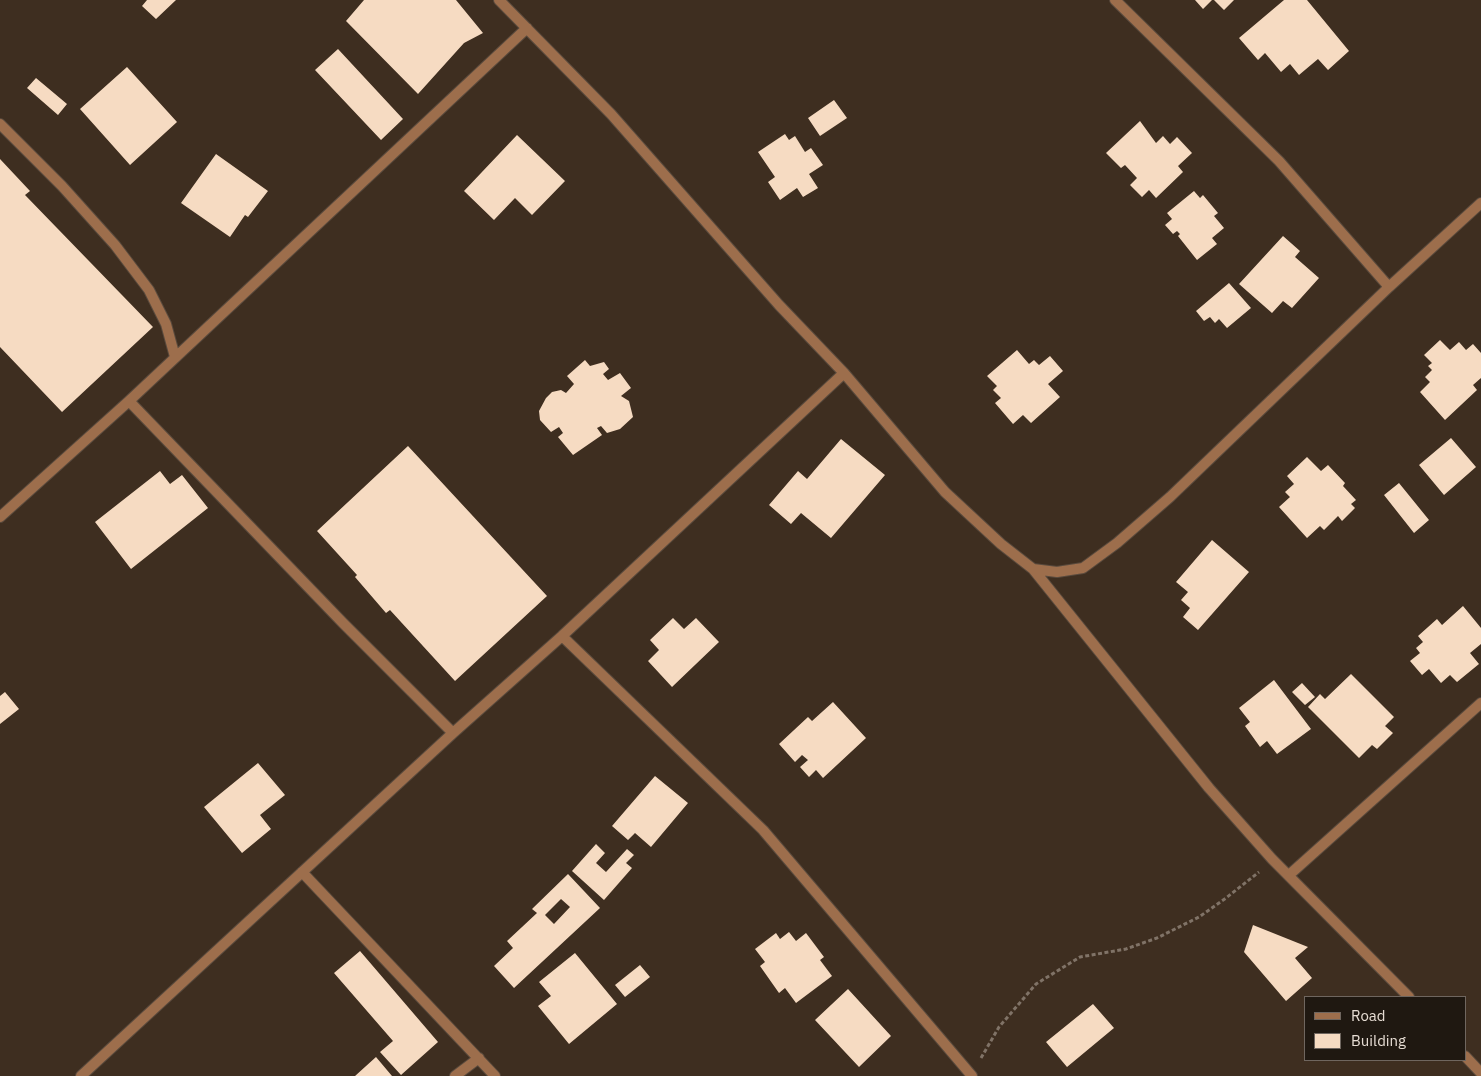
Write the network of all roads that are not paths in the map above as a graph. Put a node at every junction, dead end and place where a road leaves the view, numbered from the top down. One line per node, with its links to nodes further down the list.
1 (499, 0): 3 (street)
2 (1115, 0): 6 (street)
3 (527, 28): 7 (street); 8 (street)
4 (0, 124): 7 (street)
5 (1481, 204): 6 (street)
6 (1389, 287): 11 (street)
7 (175, 357): 9 (street)
8 (844, 373): 11 (street); 12 (street)
9 (129, 401): 10 (street); 14 (street)
10 (0, 516)
11 (1033, 569): 16 (street)
12 (562, 636): 14 (street); 24 (street)
13 (1481, 703): 16 (street)
14 (453, 733): 15 (street)
15 (302, 872): 19 (street); 21 (street)
16 (1289, 875): 17 (street)
17 (1408, 996)
18 (1466, 1057): 20 (street)
19 (479, 1058): 22 (street); 23 (street)
20 (1481, 1073)
21 (81, 1076)
22 (455, 1076)
23 (495, 1076)
24 (972, 1076)

